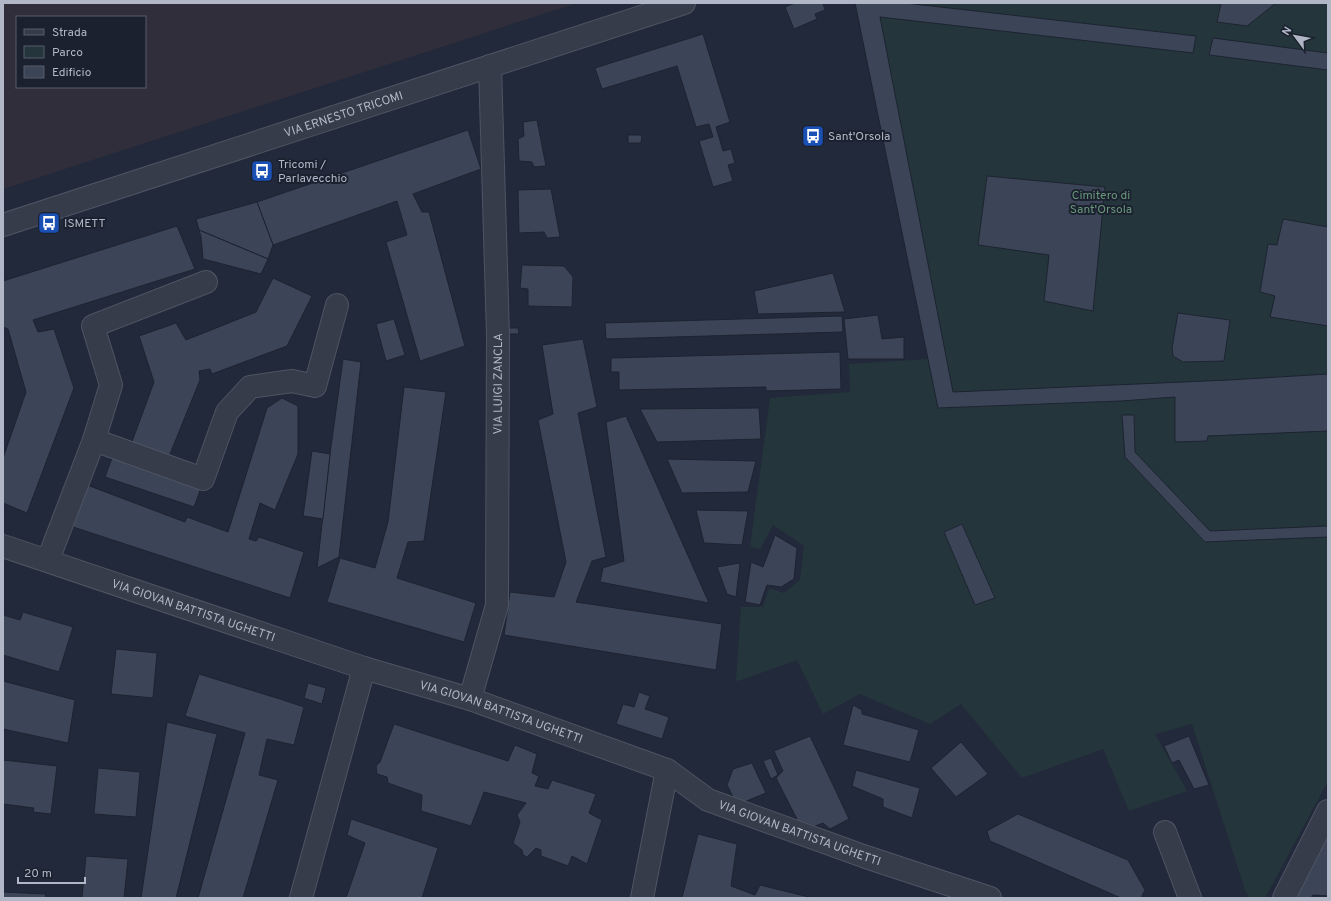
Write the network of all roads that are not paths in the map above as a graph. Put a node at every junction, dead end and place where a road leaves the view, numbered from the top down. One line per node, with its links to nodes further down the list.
1 (684, 3): 2 (street, VIA ERNESTO TRICOMI)
2 (490, 66): 3 (street, VIA ERNESTO TRICOMI); 10 (street, VIA LUIGI ZANCLA)
3 (3, 225)
4 (206, 282): 6 (street)
5 (337, 305): 6 (street)
6 (94, 440): 8 (street)
7 (3, 546): 8 (street, VIA GIOVAN BATTISTA UGHETTI)
8 (48, 560): 9 (street, VIA GIOVAN BATTISTA UGHETTI)
9 (364, 668): 10 (street, VIA GIOVAN BATTISTA UGHETTI); 14 (street)
10 (470, 699): 11 (street, VIA GIOVAN BATTISTA UGHETTI)
11 (668, 770): 15 (street); 16 (street, VIA GIOVAN BATTISTA UGHETTI)
12 (1328, 811): 18 (street)
13 (1165, 832): 17 (street)
14 (301, 898)
15 (642, 898)
16 (990, 898)
17 (1190, 898)
18 (1284, 898)

